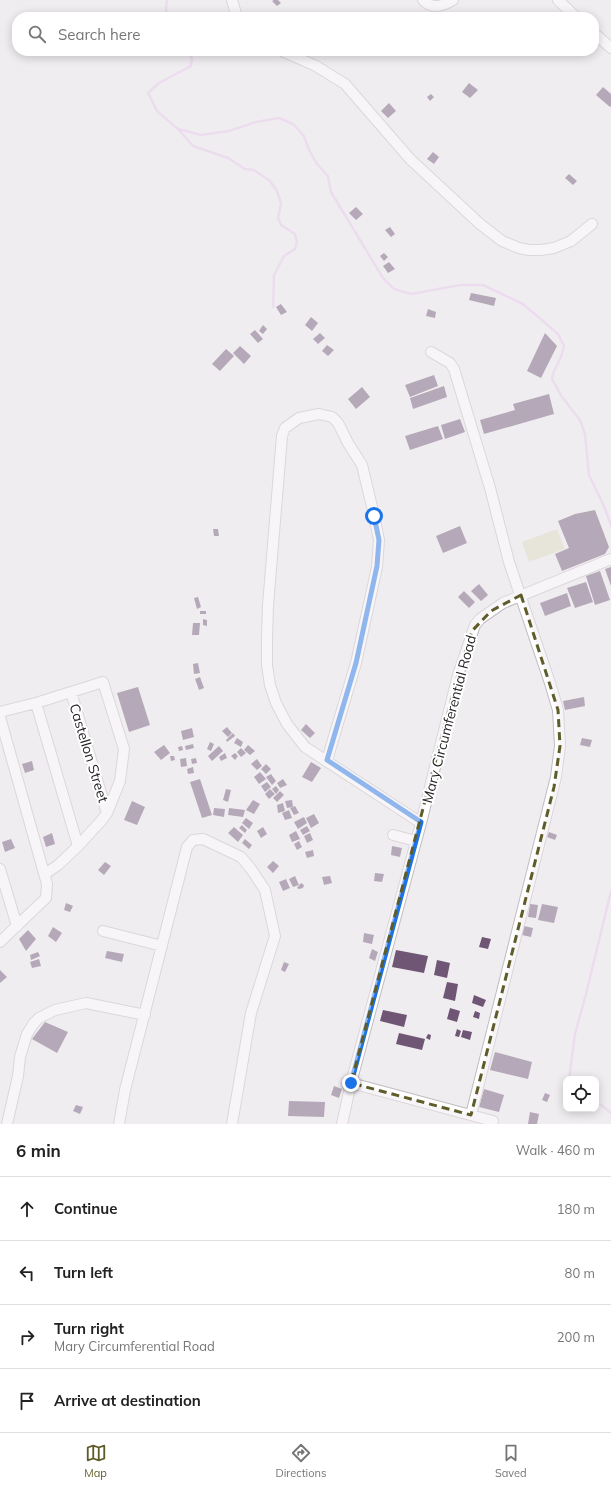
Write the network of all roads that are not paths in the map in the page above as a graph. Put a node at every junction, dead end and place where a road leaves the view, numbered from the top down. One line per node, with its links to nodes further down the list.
1 (232, 0): 5 (street)
2 (423, 0): 3 (street)
3 (453, 0)
4 (558, 0): 6 (street)
5 (236, 12)
6 (571, 12)
7 (599, 37): 8 (street)
8 (611, 48)
9 (293, 56): 10 (street)
10 (592, 224)
11 (431, 352): 13 (street)
12 (610, 559): 13 (street, Mary Circumferential Road)
13 (521, 595): 20 (street, Mary Circumferential Road); 33 (street)
14 (71, 692): 15 (street); 19 (street, Castellon Street); 19 (street)
15 (36, 703): 16 (street); 23 (street)
16 (0, 712)
17 (0, 717): 25 (street)
18 (327, 760): 18 (street); 20 (street)
19 (107, 814): 23 (street)
20 (421, 822): 22 (street, Mary Circumferential Road)
21 (393, 835): 22 (street)
22 (416, 841): 32 (street, Mary Circumferential Road)
23 (78, 846): 25 (street)
24 (0, 869): 26 (street)
25 (45, 874): 27 (street)
26 (4, 898): 27 (street)
27 (16, 926): 29 (street)
28 (103, 931): 30 (street)
29 (0, 942)
30 (162, 946): 31 (street); 37 (street)
31 (145, 1014): 35 (street); 36 (street)
32 (351, 1083): 33 (street); 38 (street, Mary Circumferential Road)
33 (471, 1115): 34 (street)
34 (493, 1121)
35 (8, 1124)
36 (119, 1124)
37 (232, 1124)
38 (342, 1124)

